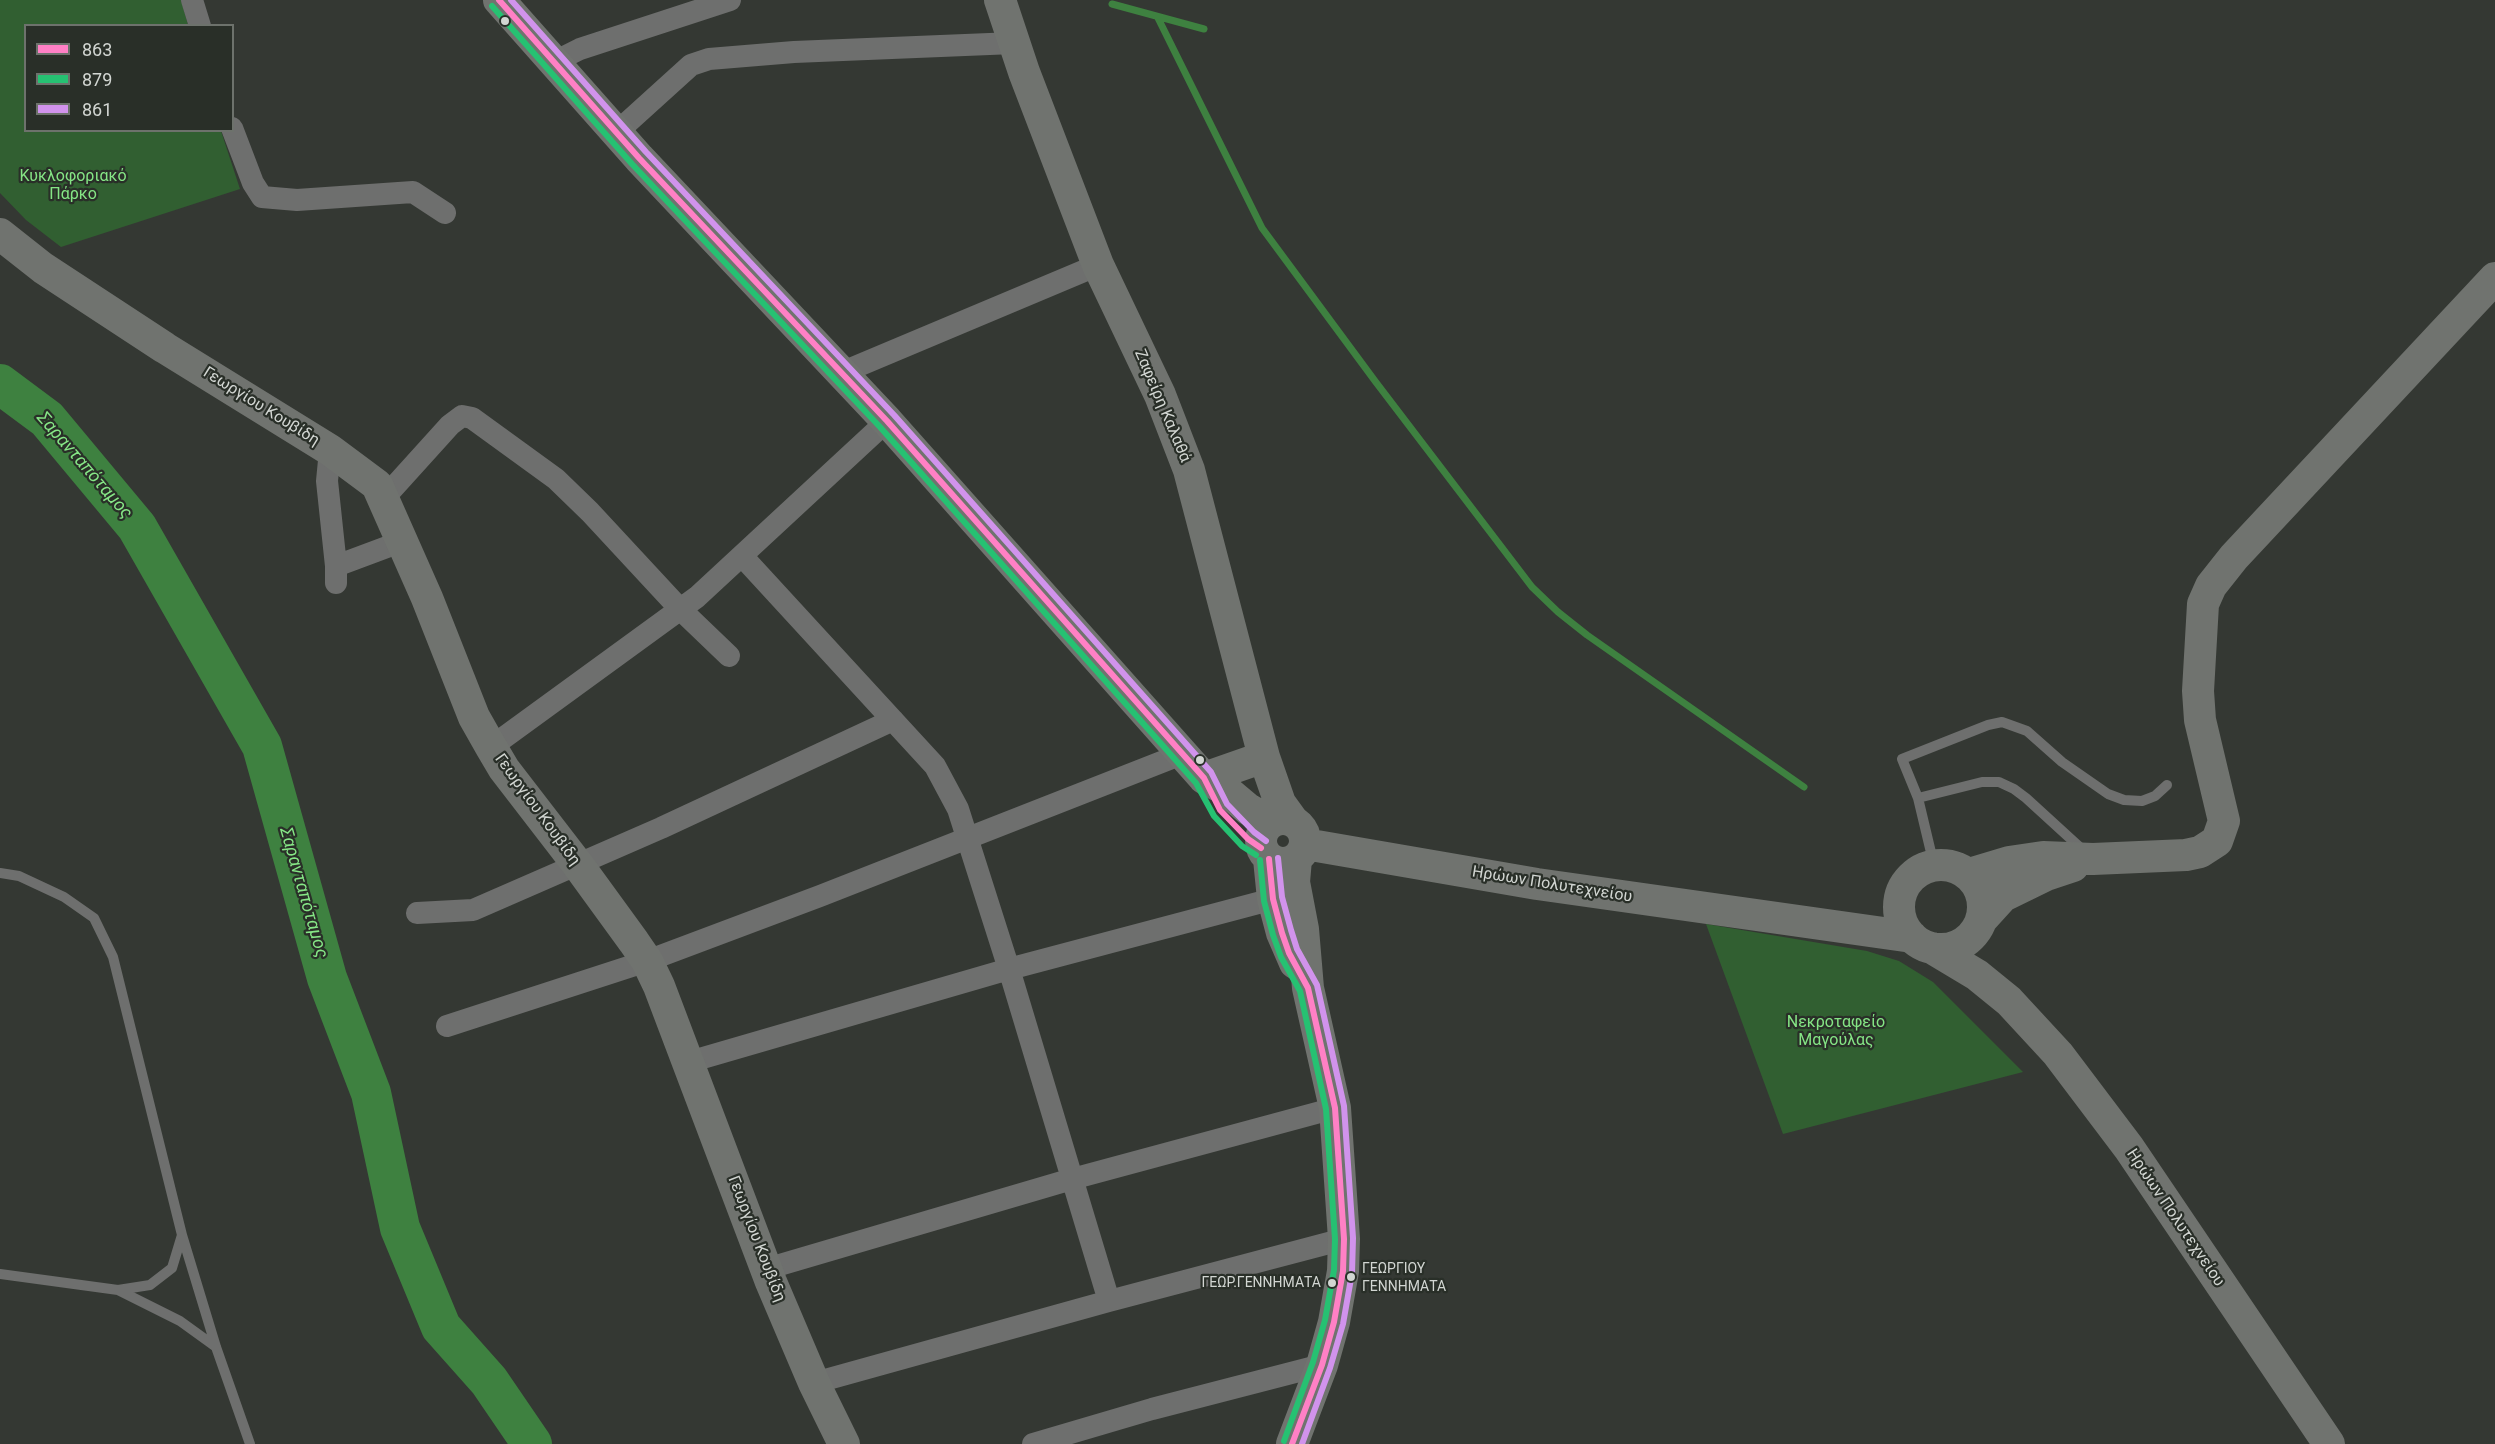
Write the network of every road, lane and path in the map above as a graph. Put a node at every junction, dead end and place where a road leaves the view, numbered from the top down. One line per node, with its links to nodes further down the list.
1 (192, 0): 6 (street)
2 (499, 0): 8 (main road)
3 (730, 0): 5 (street)
4 (1000, 0): 7 (main road, Ζαφείρη Καλαθά)
5 (679, 8): 8 (street)
6 (199, 24)
7 (1014, 43): 10 (street); 13 (main road, Ζαφείρη Καλαθά)
8 (554, 62): 10 (main road)
9 (234, 132): 11 (street)
10 (617, 132): 15 (main road)
11 (445, 213)
12 (0, 234): 17 (main road, Γεωργίου Κουβίδη)
13 (1098, 265): 15 (street); 26 (main road, Ζαφείρη Καλαθά)
14 (2495, 278): 32 (main road)
15 (841, 374): 16 (main road)
16 (887, 422): 20 (street); 25 (main road)
17 (330, 450): 18 (main road, Γεωργίου Κουβίδη); 19 (street)
18 (384, 498): 19 (main road, Γεωργίου Κουβίδη); 21 (street)
19 (403, 541): 24 (main road, Γεωργίου Κουβίδη)
20 (742, 556): 21 (street); 23 (street)
21 (680, 609): 22 (street); 24 (street)
22 (729, 656)
23 (893, 720): 30 (street); 33 (street)
24 (491, 747): 33 (main road, Γεωργίου Κουβίδη)
25 (1182, 754): 27 (main road); 30 (street)
26 (1264, 757): 27 (main road); 31 (main road, Ζαφείρη Καλαθά)
27 (1204, 778): 31 (main road)
28 (2167, 785): 29 (lane)
29 (1918, 798): 32 (lane); 34 (lane)
30 (969, 838): 43 (street); 44 (street)
31 (1283, 842): 38 (main road); 40 (main road, Ηρώων Πολυτεχνείου); 45 (main road)
32 (2093, 859): 36 (main road); 41 (main road)
33 (578, 865): 39 (street); 43 (main road, Γεωργίου Κουβίδη)
34 (1934, 865): 36 (main road); 37 (main road)
35 (0, 873): 51 (lane)
36 (1969, 874): 41 (main road)
37 (1900, 895): 40 (main road, Ηρώων Πολυτεχνείου); 42 (main road)
38 (1274, 898): 44 (street); 45 (main road)
39 (417, 914)
40 (1800, 921): 42 (main road, Ηρώων Πολυτεχνείου)
41 (1981, 922): 42 (main road); 46 (main road, Ηρώων Πολυτεχνείου)
42 (1922, 943): 46 (main road, Ηρώων Πολυτεχνείου)
43 (646, 961): 47 (street); 48 (main road, Γεωργίου Κουβίδη)
44 (1010, 969): 48 (street); 50 (street)
45 (1308, 988): 49 (main road)
46 (2009, 1001): 64 (main road, Ηρώων Πολυτεχνείου)
47 (447, 1026)
48 (689, 1062): 53 (main road, Γεωργίου Κουβίδη)
49 (1335, 1108): 50 (street); 52 (main road)
50 (1072, 1179): 53 (street); 56 (street)
51 (182, 1235): 55 (lane); 57 (lane)
52 (1344, 1239): 56 (street); 58 (main road)
53 (766, 1269): 59 (main road, Γεωργίου Κουβίδη)
54 (0, 1274): 55 (lane)
55 (118, 1290): 57 (lane)
56 (1109, 1301): 59 (street)
57 (216, 1347): 60 (lane)
58 (1322, 1365): 62 (street); 63 (main road)
59 (814, 1383): 61 (main road, Γεωργίου Κουβίδη)
60 (250, 1444)
61 (844, 1444)
62 (1033, 1444)
63 (1292, 1444)
64 (2329, 1444)

